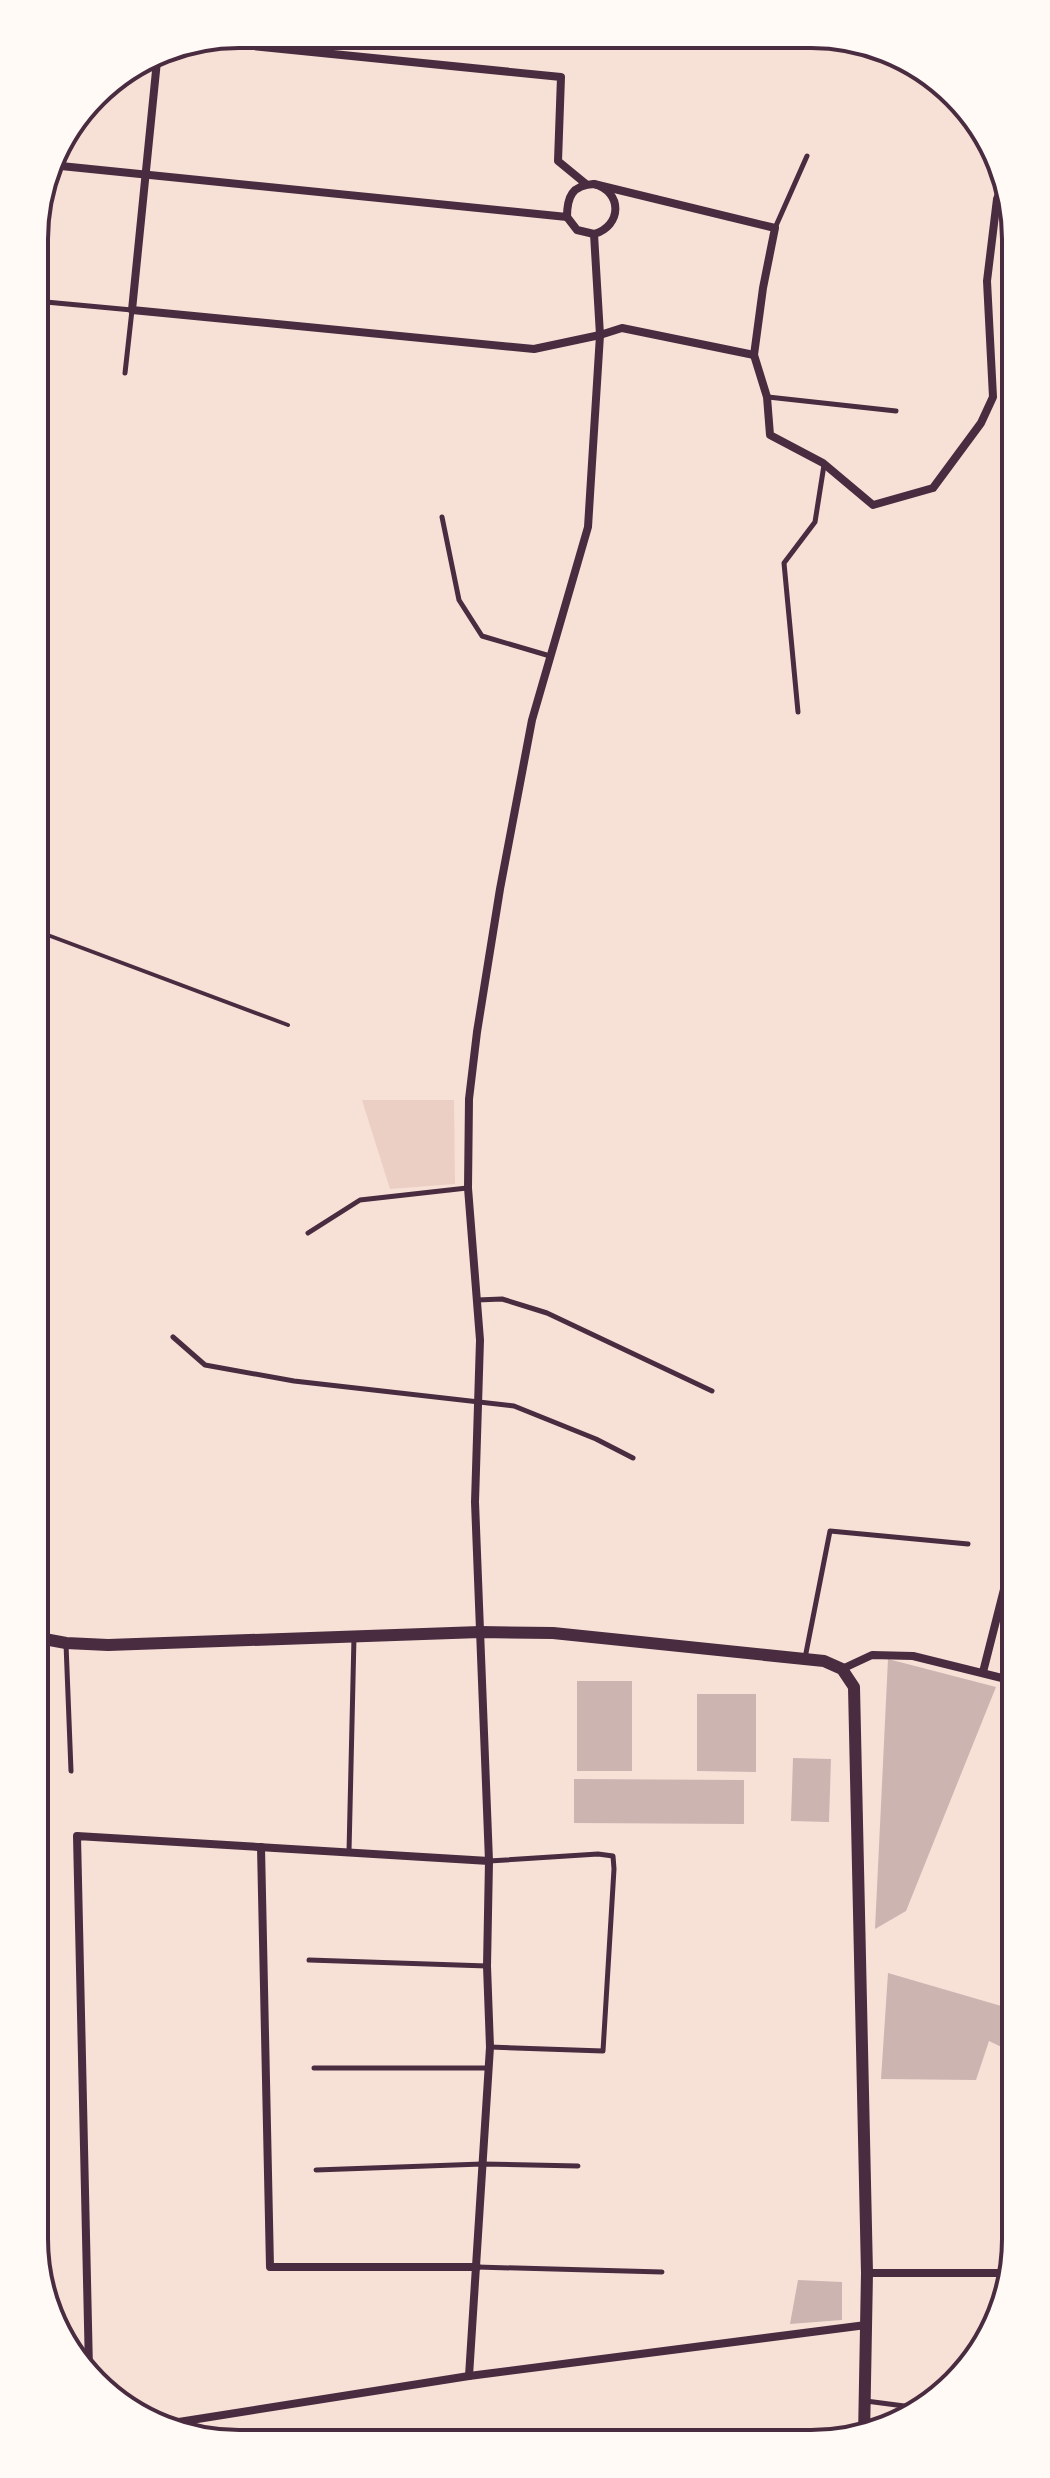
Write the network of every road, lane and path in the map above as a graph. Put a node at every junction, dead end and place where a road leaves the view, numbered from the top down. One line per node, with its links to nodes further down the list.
1 (273, 48): 6 (street)
2 (156, 67): 5 (street)
3 (807, 156): 9 (lane)
4 (63, 166): 5 (street)
5 (145, 174): 8 (street); 12 (street)
6 (590, 184): 8 (street); 9 (street); 10 (street)
7 (997, 199): 18 (street)
8 (567, 217): 10 (street)
9 (775, 228): 14 (street)
10 (594, 234): 13 (street)
11 (48, 302): 12 (lane)
12 (132, 310): 13 (street); 15 (lane)
13 (600, 335): 14 (street); 20 (street)
14 (754, 355): 16 (street)
15 (125, 373)
16 (767, 397): 17 (lane); 18 (street)
17 (896, 411)
18 (824, 465): 21 (lane)
19 (442, 517): 20 (lane)
20 (551, 656): 24 (street)
21 (798, 712)
22 (48, 935): 23 (path)
23 (288, 1025)
24 (468, 1188): 25 (lane); 26 (street)
25 (308, 1233)
26 (477, 1300): 28 (lane); 29 (street)
27 (173, 1337): 29 (lane)
28 (712, 1391)
29 (478, 1400): 30 (lane); 33 (street)
30 (633, 1458)
31 (968, 1544): 37 (lane)
32 (1002, 1597): 39 (street)
33 (480, 1632): 34 (street); 37 (street); 44 (street)
34 (354, 1637): 36 (street); 43 (lane)
35 (48, 1640): 36 (street)
36 (66, 1643): 41 (lane)
37 (805, 1659): 38 (street)
38 (842, 1669): 39 (street); 55 (street)
39 (983, 1672): 40 (street)
40 (1002, 1678)
41 (71, 1771)
42 (261, 1847): 43 (street); 53 (street); 58 (street)
43 (349, 1852): 44 (street)
44 (489, 1861): 46 (street); 47 (lane)
45 (309, 1960): 46 (lane)
46 (487, 1966): 47 (street)
47 (490, 2047): 49 (street)
48 (314, 2068): 49 (lane)
49 (488, 2068): 50 (street)
50 (482, 2164): 51 (lane); 52 (lane); 53 (street)
51 (578, 2166)
52 (316, 2170)
53 (477, 2267): 54 (lane); 59 (street)
54 (662, 2272)
55 (867, 2273): 56 (street); 57 (street)
56 (998, 2273)
57 (866, 2325): 59 (street); 60 (street)
58 (89, 2357)
59 (469, 2376): 62 (street)
60 (865, 2401): 61 (lane); 63 (street)
61 (903, 2406)
62 (183, 2421)
63 (864, 2422)

